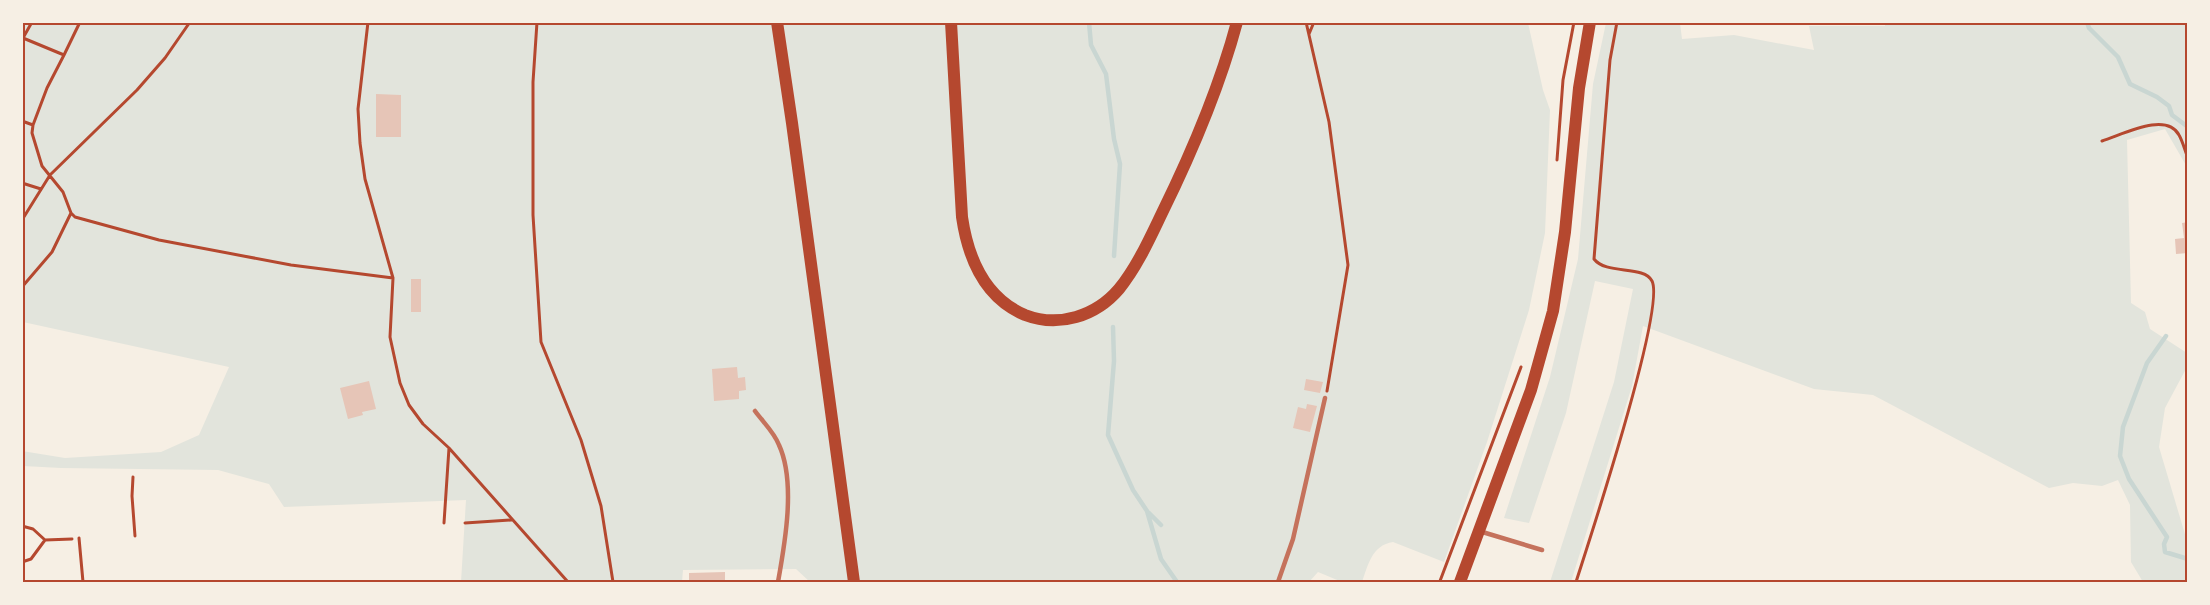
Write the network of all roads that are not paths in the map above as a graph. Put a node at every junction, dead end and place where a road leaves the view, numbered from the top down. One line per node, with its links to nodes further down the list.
1 (777, 22): 10 (main road)
2 (951, 22): 3 (main road)
3 (1237, 22)
4 (1590, 22): 7 (main road)
5 (1325, 398): 11 (lane)
6 (755, 411): 9 (lane)
7 (1479, 531): 8 (lane); 12 (main road)
8 (1542, 550)
9 (778, 582)
10 (854, 582)
11 (1278, 582)
12 (1460, 582)

